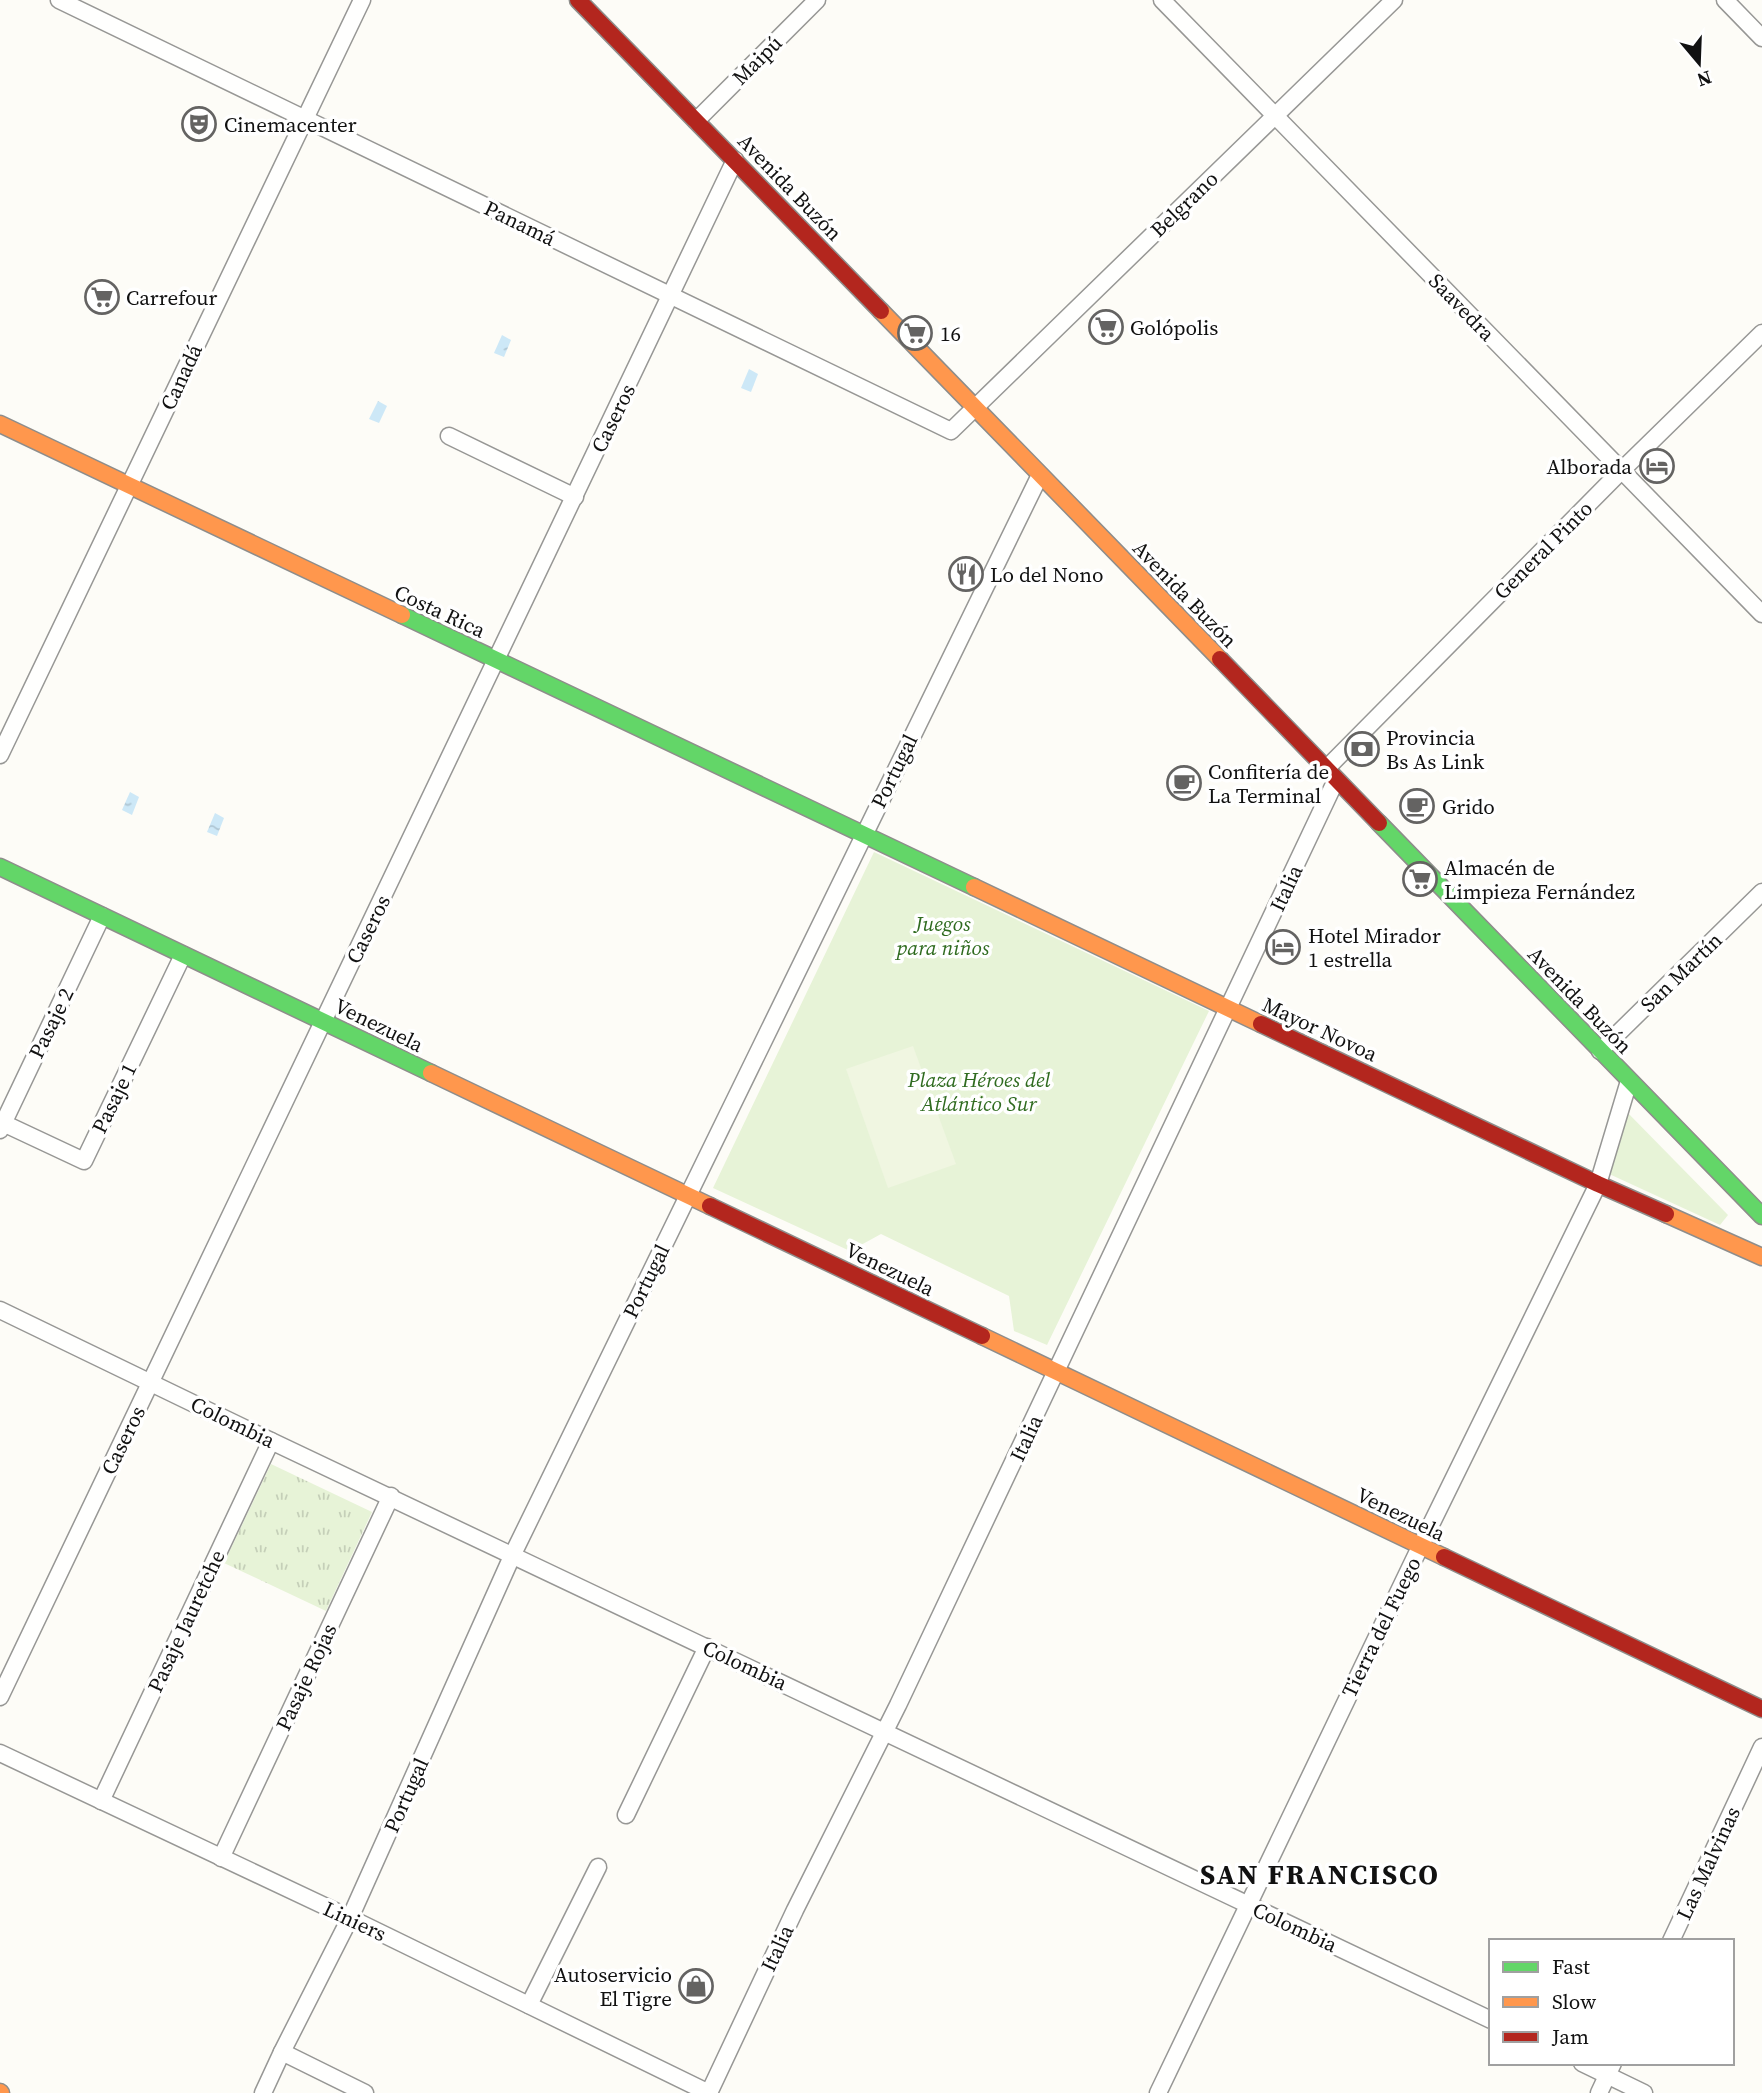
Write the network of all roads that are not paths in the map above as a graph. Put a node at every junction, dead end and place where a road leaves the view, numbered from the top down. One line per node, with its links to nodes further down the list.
1 (59, 0): 10 (street, Panamá)
2 (362, 0): 10 (street, Canadá)
3 (578, 0): 11 (street, Avenida Buzón)
4 (817, 0): 11 (street, Maipú)
5 (1162, 0): 9 (street, Saavedra)
6 (1394, 0): 9 (street, Belgrano)
7 (1725, 0): 8 (street)
8 (1762, 38)
9 (1275, 116): 15 (street, Belgrano); 18 (street, Saavedra)
10 (304, 119): 13 (street, Panamá); 20 (street, Canadá)
11 (696, 121): 12 (street, Avenida Buzón)
12 (735, 160): 13 (street, Caseros); 15 (street, Avenida Buzón)
13 (671, 296): 15 (street, Panamá); 21 (street, Caseros)
14 (1762, 333): 18 (street, General Pinto)
15 (975, 408): 19 (street, Avenida Buzón)
16 (0, 424): 20 (street, Costa Rica)
17 (449, 436): 21 (street)
18 (1622, 470): 22 (street, Saavedra); 25 (street, General Pinto)
19 (1040, 475): 25 (street, Avenida Buzón); 26 (street, Portugal)
20 (129, 485): 23 (street, Costa Rica); 24 (street, Canadá)
21 (575, 497): 23 (street, Caseros)
22 (1762, 614)
23 (496, 660): 26 (street, Costa Rica); 32 (street, Caseros)
24 (0, 755)
25 (1331, 775): 31 (street, Italia); 33 (street, Avenida Buzón)
26 (863, 835): 31 (street, Mayor Novoa); 37 (street, Portugal)
27 (0, 867): 29 (street, Venezuela)
28 (1762, 892): 33 (street, San Martín)
29 (102, 916): 30 (street, Venezuela); 35 (street, Pasaje 2)
30 (183, 955): 32 (street, Venezuela); 35 (street, Pasaje 1)
31 (1229, 1009): 36 (street, Mayor Novoa); 41 (street, Italia)
32 (323, 1022): 37 (street, Venezuela); 42 (street, Caseros)
33 (1600, 1051): 34 (street, Avenida Buzón)
34 (1629, 1081): 36 (street, Tierra del Fuego); 38 (street, Avenida Buzón)
35 (2, 1126)
36 (1598, 1184): 39 (street, Mayor Novoa); 45 (street, Tierra del Fuego)
37 (688, 1196): 41 (street, Venezuela); 46 (street, Portugal)
38 (1762, 1216)
39 (1762, 1258)
40 (0, 1310): 42 (street, Colombia)
41 (1057, 1372): 45 (street, Venezuela); 50 (street, Italia)
42 (151, 1382): 43 (street, Colombia); 48 (street, Caseros)
43 (271, 1441): 44 (street, Colombia); 53 (street, Pasaje Jauretche)
44 (391, 1496): 46 (street, Colombia); 55 (street, Pasaje Rojas)
45 (1420, 1546): 49 (street, Venezuela); 57 (street, Tierra del Fuego)
46 (513, 1554): 47 (street, Colombia); 58 (street, Portugal)
47 (707, 1647): 50 (street, Colombia); 54 (street)
48 (0, 1697)
49 (1762, 1709)
50 (886, 1732): 57 (street, Colombia); 67 (street, Italia)
51 (1762, 1747): 59 (street, Las Malvinas)
52 (0, 1753): 53 (street, Liniers)
53 (101, 1801): 55 (street, Liniers)
54 (626, 1815)
55 (221, 1858): 58 (street, Liniers)
56 (598, 1867): 60 (street)
57 (1248, 1905): 61 (street, Colombia); 68 (street, Tierra del Fuego)
58 (350, 1918): 60 (street, Liniers); 62 (street, Portugal)
59 (1672, 1939)
60 (529, 2005): 67 (street, Liniers)
61 (1489, 2019)
62 (282, 2052): 65 (street, Portugal); 66 (street)
63 (1591, 2065): 64 (street)
64 (1610, 2069): 69 (street); 70 (street)
65 (263, 2093)
66 (365, 2093)
67 (709, 2093)
68 (1158, 2093)
69 (1599, 2093)
70 (1644, 2093)

